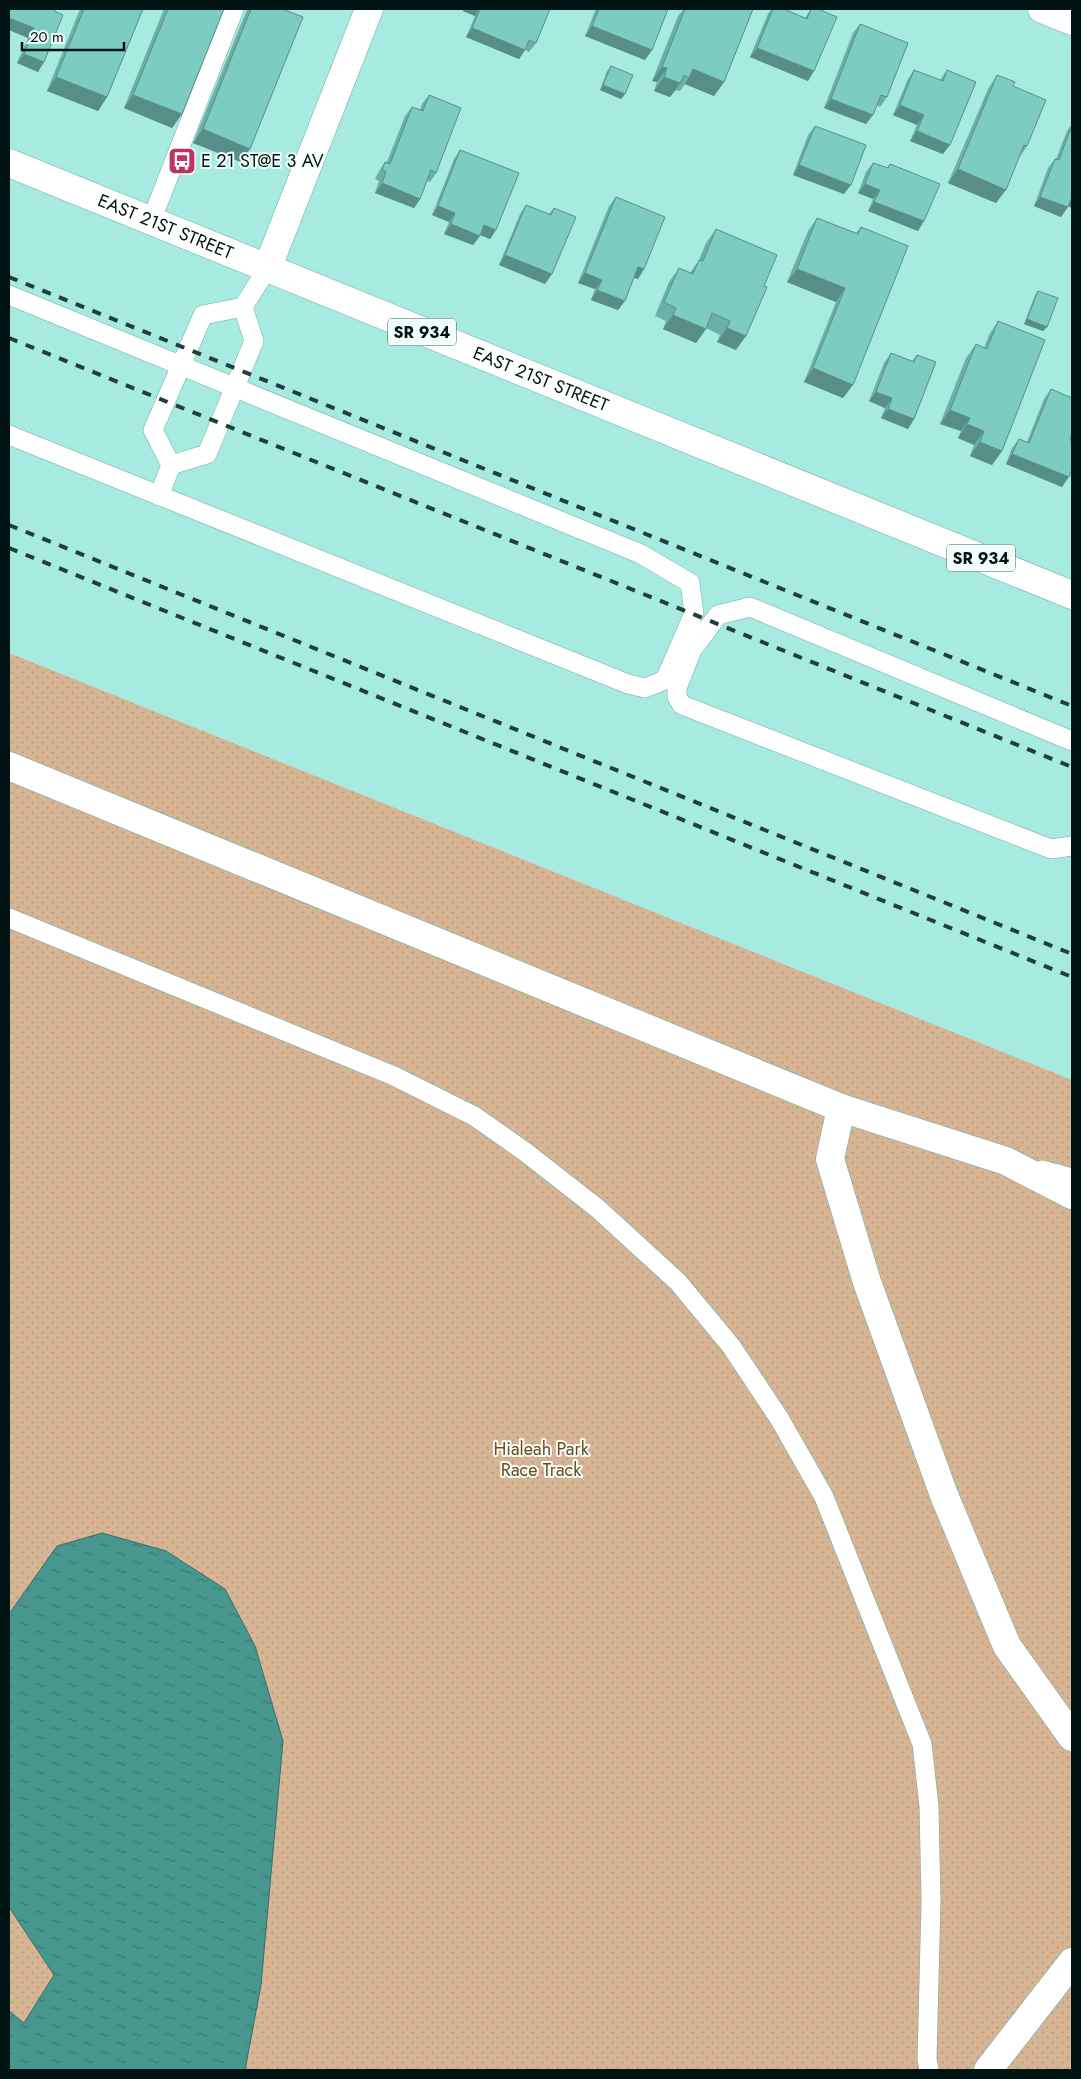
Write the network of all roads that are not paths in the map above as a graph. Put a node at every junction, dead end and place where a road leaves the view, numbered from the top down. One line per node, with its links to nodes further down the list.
1 (234, 9): 6 (lane)
2 (369, 9): 7 (street)
3 (1042, 9): 4 (street)
4 (1072, 21)
5 (9, 163): 6 (street, EAST 21ST STREET / SR 934)
6 (151, 221): 7 (street, EAST 21ST STREET / SR 934)
7 (267, 269): 9 (lane); 15 (street, EAST 21ST STREET / SR 934)
8 (9, 295): 10 (lane)
9 (244, 307): 10 (lane); 11 (lane)
10 (181, 366): 11 (lane); 13 (lane)
11 (234, 389): 13 (lane); 14 (lane)
12 (9, 435): 14 (lane)
13 (171, 465): 14 (lane)
14 (159, 496)
15 (1072, 595)
16 (1072, 741): 18 (lane)
17 (9, 766): 20 (street)
18 (1072, 846)
19 (9, 918): 26 (lane)
20 (841, 1108): 21 (street); 24 (street)
21 (1006, 1161): 22 (lane); 23 (street)
22 (1072, 1178)
23 (1072, 1196)
24 (1072, 1737)
25 (1072, 1962): 27 (street)
26 (929, 2070)
27 (988, 2070)

